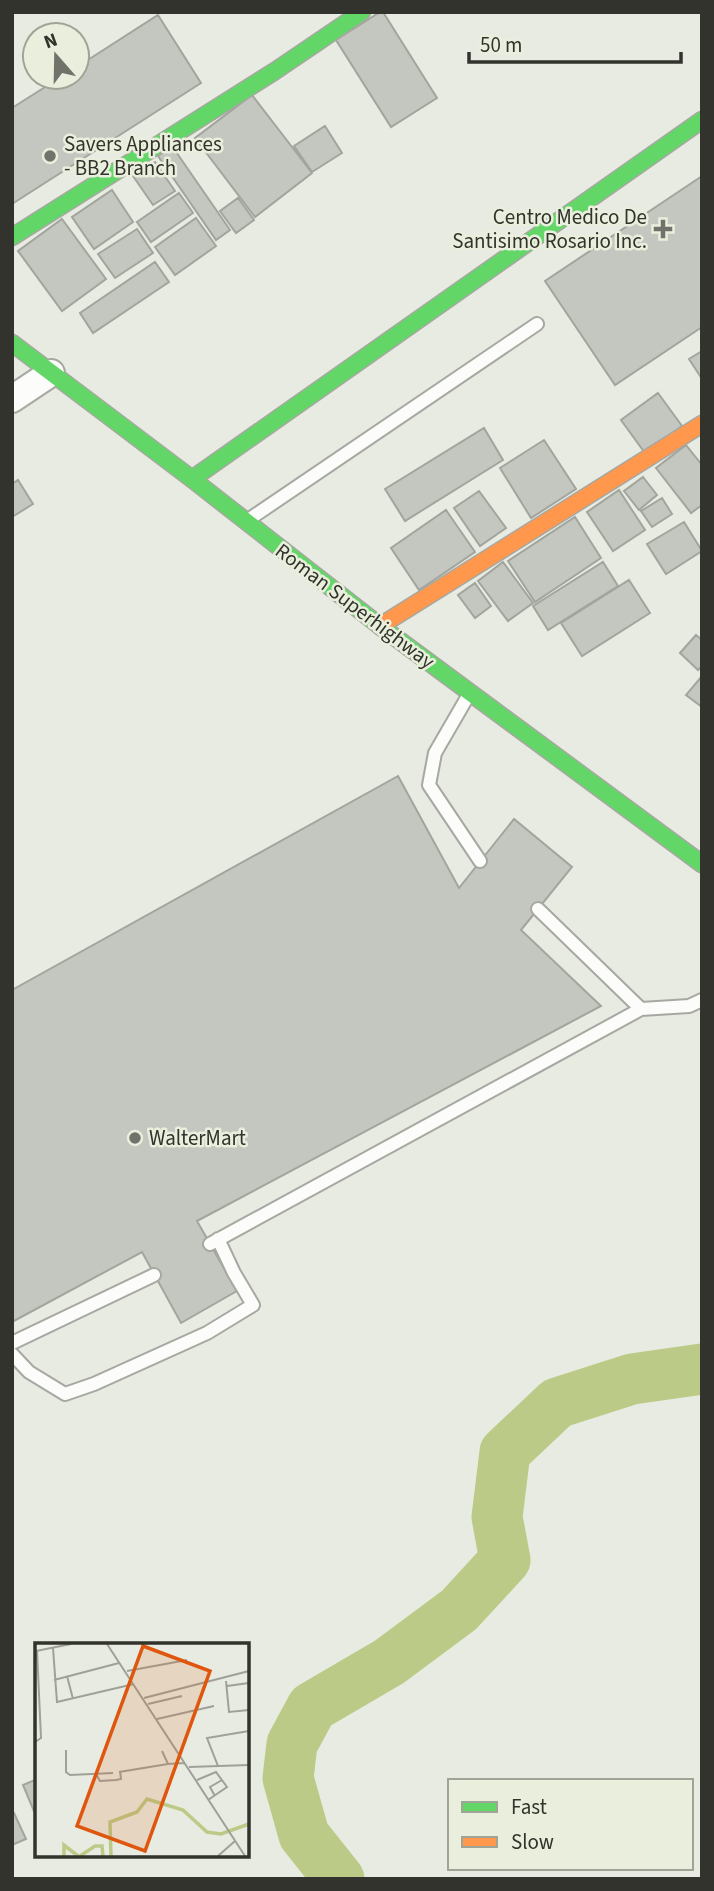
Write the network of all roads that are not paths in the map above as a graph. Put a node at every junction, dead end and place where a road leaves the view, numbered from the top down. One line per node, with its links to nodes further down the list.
1 (362, 12): 3 (street)
2 (702, 120): 9 (street)
3 (12, 237)
4 (537, 324): 10 (lane)
5 (12, 343): 6 (street, Roman Superhighway)
6 (51, 373): 7 (street); 9 (street, Roman Superhighway)
7 (12, 399)
8 (702, 424): 11 (street)
9 (192, 479): 10 (street, Roman Superhighway)
10 (245, 523): 11 (street, Roman Superhighway)
11 (380, 626): 12 (street, Roman Superhighway)
12 (470, 692): 13 (lane); 14 (street, Roman Superhighway)
13 (480, 861)
14 (702, 864)
15 (538, 909): 17 (lane)
16 (702, 1000): 17 (lane)
17 (641, 1009): 20 (lane)
18 (154, 1275): 19 (lane)
19 (12, 1343)
20 (12, 1354)

